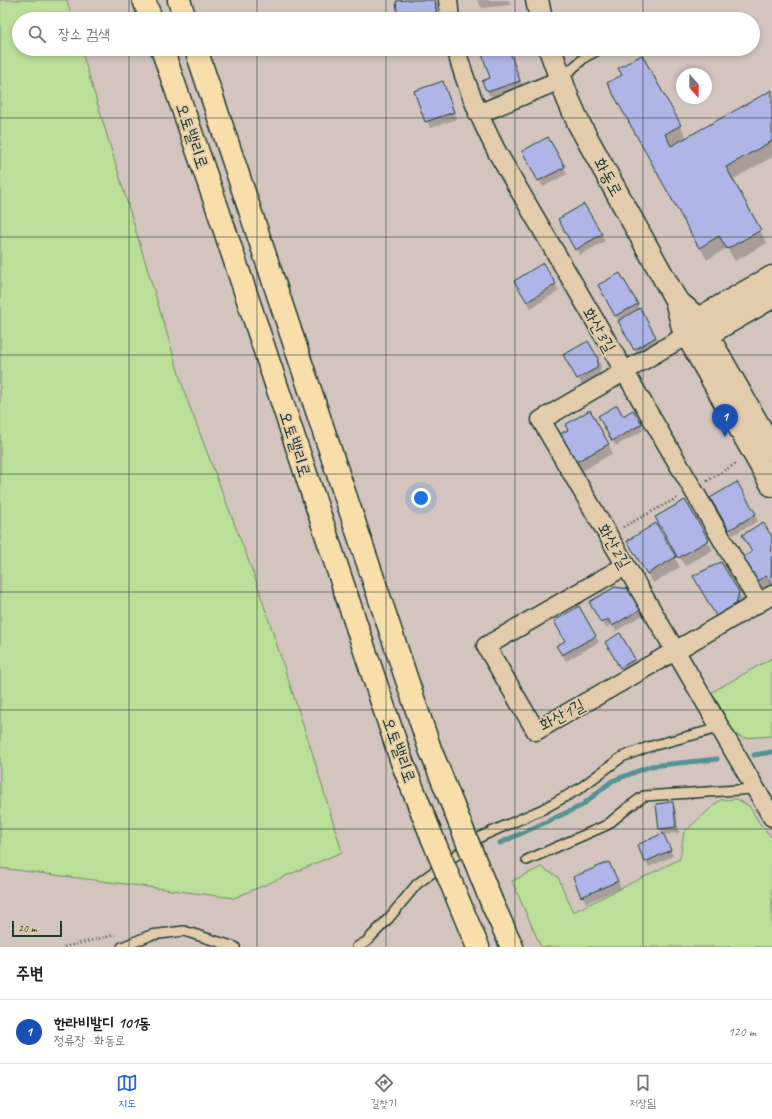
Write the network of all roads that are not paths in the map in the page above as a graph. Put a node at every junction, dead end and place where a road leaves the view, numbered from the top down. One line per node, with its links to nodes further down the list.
1 (144, 0): 5 (highway)
2 (179, 0): 6 (highway)
3 (448, 0): 7 (street)
4 (537, 0): 8 (street)
5 (148, 12)
6 (183, 12)
7 (449, 12)
8 (539, 12)
9 (164, 56): 29 (highway, 오토밸리로, bridge)
10 (198, 56): 33 (highway, 오토밸리로, bridge)
11 (458, 56): 15 (street, 화산3길)
12 (552, 56): 14 (street, 화동로)
13 (587, 56): 14 (lane)
14 (560, 80): 15 (street); 18 (street, 화동로)
15 (478, 114): 19 (street, 화산3길)
16 (772, 277): 18 (street)
17 (772, 297): 18 (street)
18 (697, 330): 19 (street, 화산2길); 20 (street, 화동로); 21 (street, 화동로)
19 (624, 372): 22 (street, 화산2길); 23 (street, 화산3길)
20 (772, 449)
21 (772, 485)
22 (625, 566): 24 (street, 화산2길); 24 (street, 화산1길)
23 (765, 599): 24 (street, 화산1길)
24 (674, 651): 25 (street, 화산2길)
25 (719, 728): 26 (street, 화산2길); 32 (lane)
26 (754, 789): 27 (street, 화산2길); 28 (lane)
27 (772, 817)
28 (527, 860)
29 (474, 939)
30 (122, 947): 31 (lane)
31 (235, 947)
32 (357, 947)
33 (512, 947)

